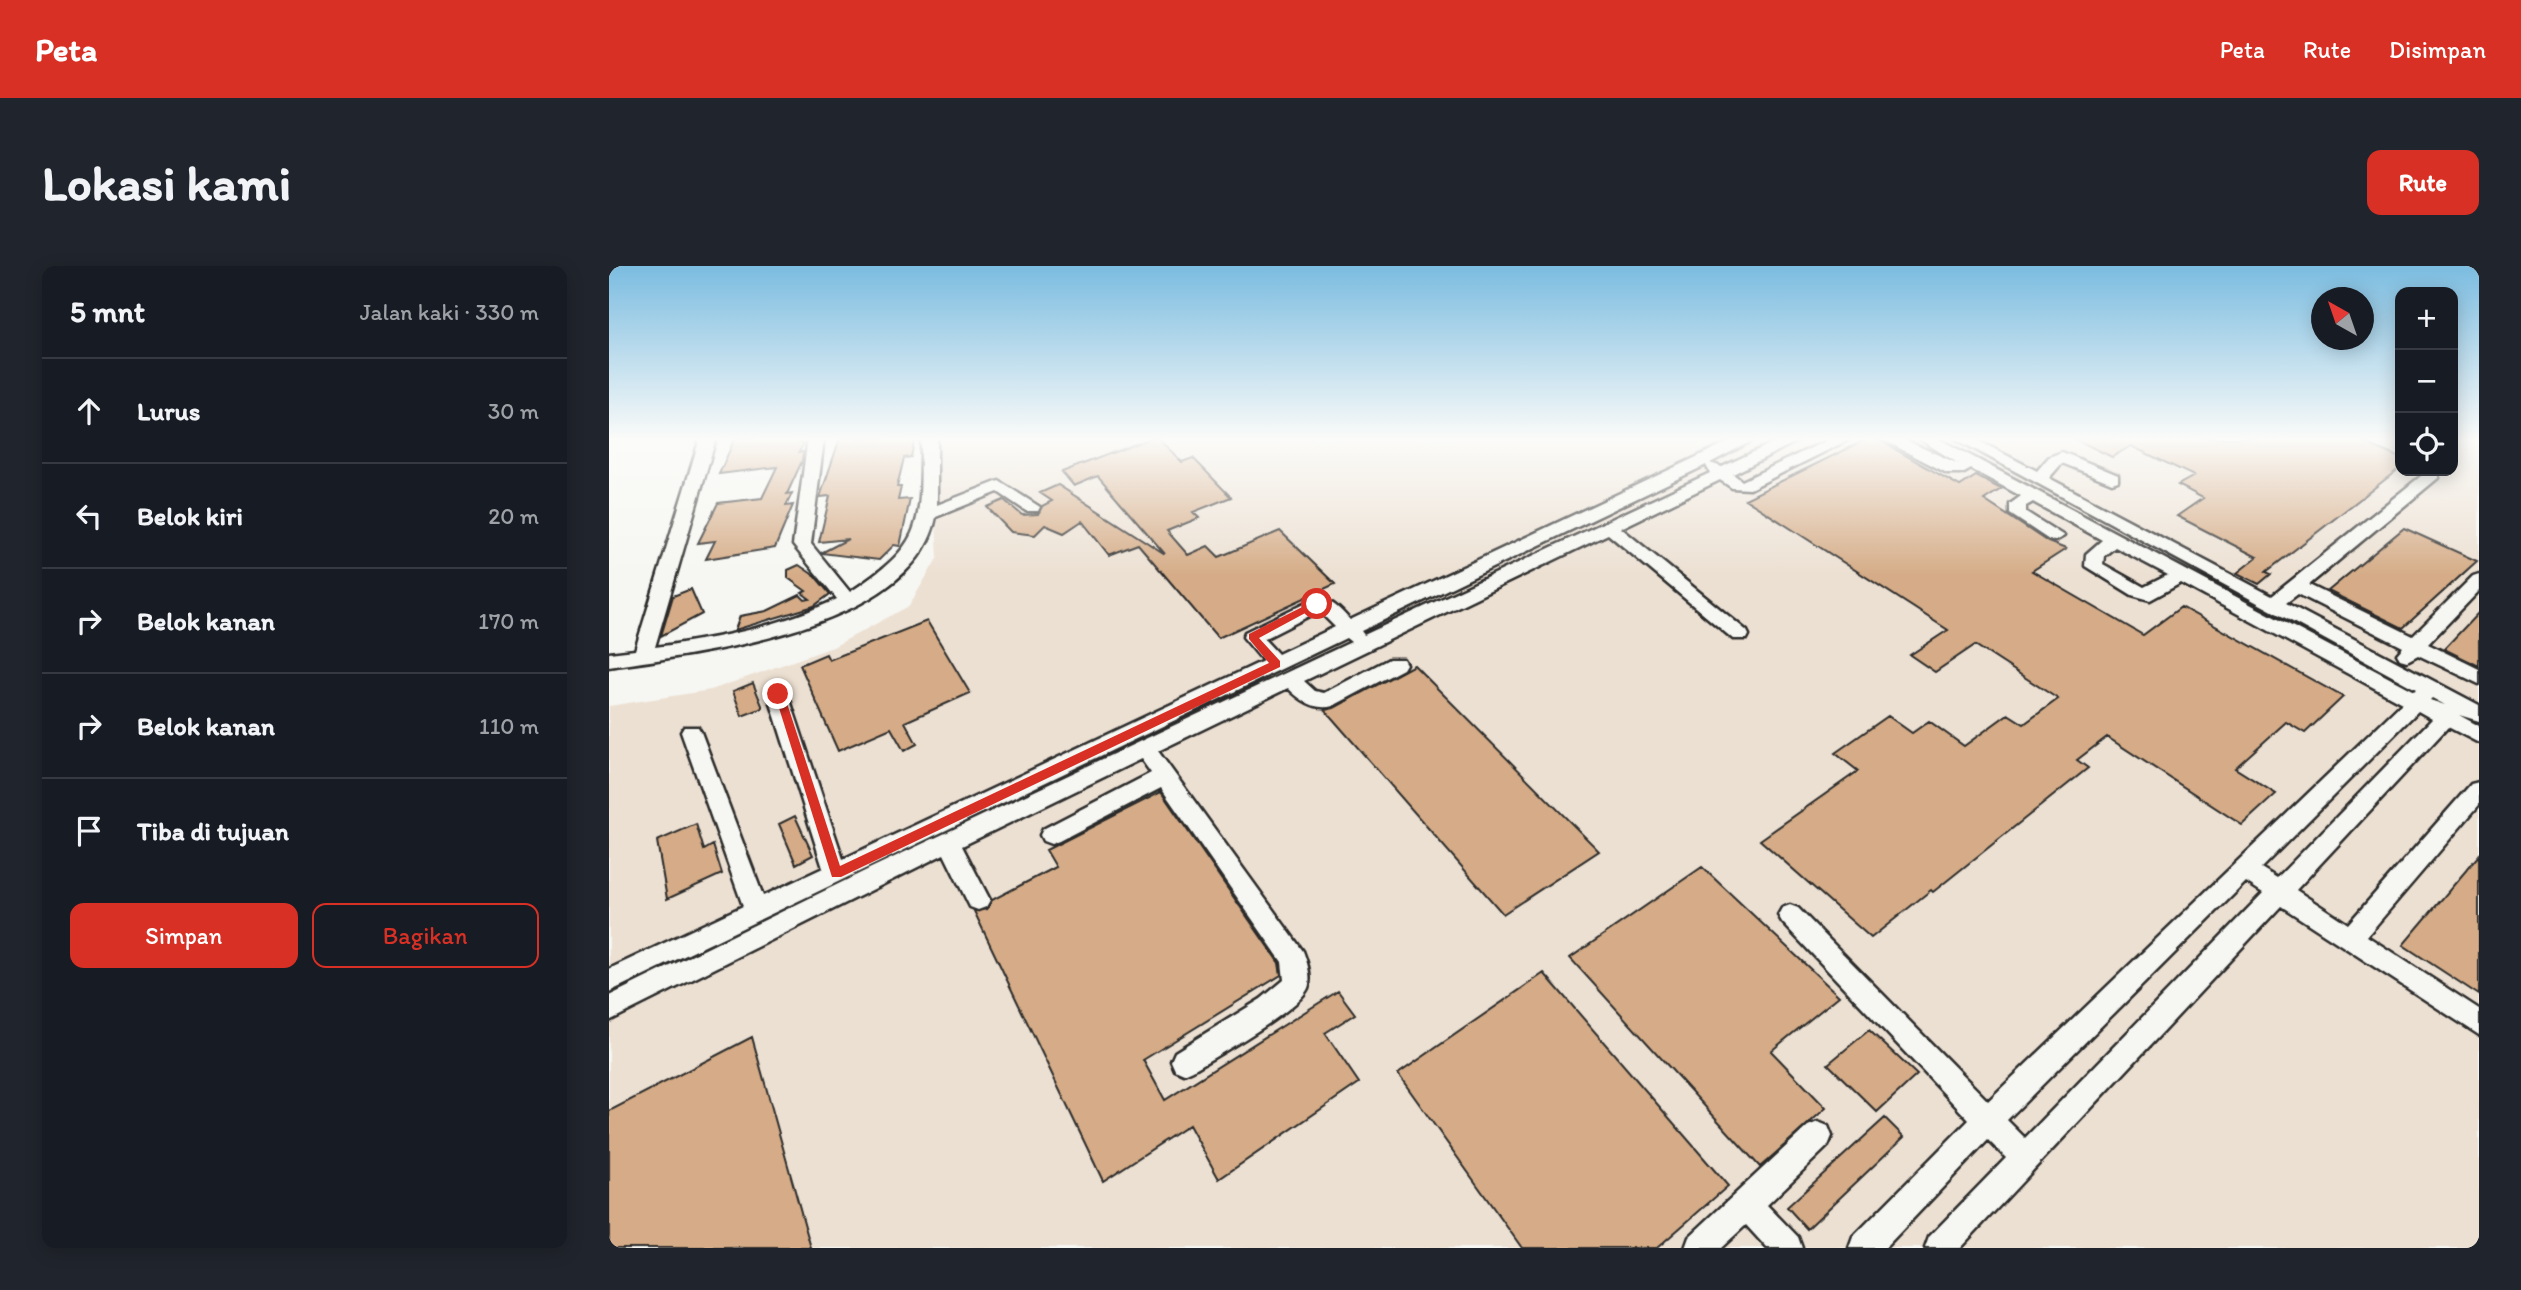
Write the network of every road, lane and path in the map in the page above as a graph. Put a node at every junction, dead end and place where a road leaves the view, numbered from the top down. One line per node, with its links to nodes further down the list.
1 (694, 484): 26 (street)
2 (810, 484): 21 (street)
3 (928, 484): 12 (street)
4 (1652, 484): 16 (street)
5 (1700, 484): 13 (street)
6 (2028, 484): 10 (street)
7 (2031, 484): 10 (street)
8 (2038, 484): 10 (street)
9 (2421, 484): 20 (street)
10 (2036, 487): 14 (street); 15 (street); 22 (street)
11 (1032, 507): 12 (street)
12 (927, 515): 21 (street)
13 (1610, 527): 17 (street); 23 (street)
14 (2055, 536)
15 (2114, 539): 18 (street); 18 (street)
16 (1526, 544): 17 (street); 24 (street)
17 (1544, 558): 24 (street)
18 (2181, 575): 33 (street)
19 (2479, 580): 25 (street)
20 (2296, 586): 22 (street); 25 (street)
21 (848, 601): 26 (street)
22 (2274, 604): 29 (street)
23 (1740, 635)
24 (1356, 637): 30 (street); 30 (street)
25 (2415, 646): 29 (street); 31 (street)
26 (643, 655): 27 (street)
27 (609, 660)
28 (1396, 664): 30 (street)
29 (2392, 667): 33 (street)
30 (1283, 672): 37 (street); 43 (street)
31 (2479, 677)
32 (778, 694): 43 (street)
33 (2424, 695): 34 (street); 42 (street)
34 (2462, 712): 36 (street); 44 (street)
35 (691, 732): 46 (street)
36 (2479, 735)
37 (1145, 749): 38 (street); 41 (street)
38 (1164, 776): 40 (street); 52 (street)
39 (2479, 790): 48 (street)
40 (1051, 835)
41 (949, 842): 45 (street); 50 (street)
42 (2246, 870): 44 (street); 53 (street)
43 (836, 873): 46 (street)
44 (2279, 891): 48 (street); 55 (street)
45 (978, 900)
46 (757, 911): 49 (street)
47 (1790, 915): 53 (street)
48 (2351, 939): 51 (street)
49 (609, 981)
50 (609, 1009)
51 (2479, 1023)
52 (1184, 1061)
53 (1987, 1120): 55 (street); 59 (street)
54 (1818, 1136): 56 (street)
55 (2026, 1159): 60 (street)
56 (1746, 1203): 57 (street); 58 (street)
57 (1700, 1248)
58 (1787, 1248)
59 (1864, 1248)
60 (1940, 1248)

